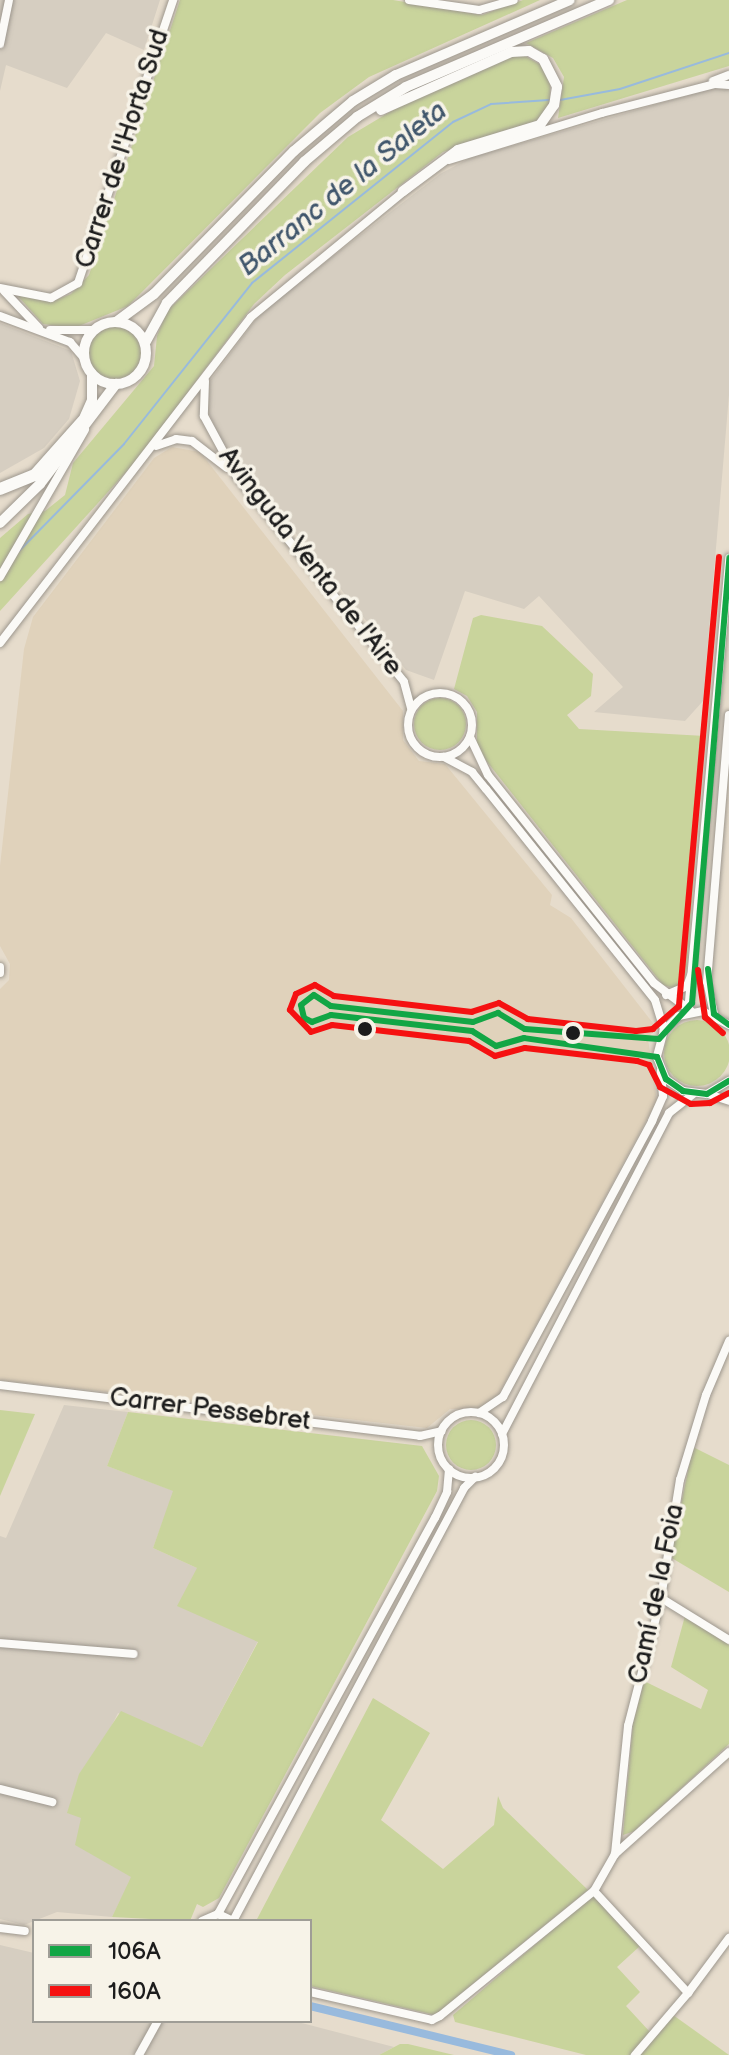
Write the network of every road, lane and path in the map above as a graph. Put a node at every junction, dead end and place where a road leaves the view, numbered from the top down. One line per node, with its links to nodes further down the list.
1 (9, 0): 7 (street)
2 (173, 0): 13 (street, Carrer de l'Horta Sud)
3 (409, 0): 4 (street)
4 (514, 0)
5 (570, 0): 15 (main road)
6 (609, 0): 11 (main road)
7 (0, 44)
8 (729, 75): 10 (street)
9 (729, 85): 10 (street)
10 (702, 88): 12 (street)
11 (357, 117): 12 (main road); 18 (main road)
12 (403, 191): 20 (street)
13 (0, 288): 16 (street)
14 (0, 316): 16 (street)
15 (116, 322): 17 (main road); 18 (main road)
16 (35, 327): 17 (street); 19 (street)
17 (93, 330): 19 (main road)
18 (145, 343): 22 (main road)
19 (84, 358): 21 (main road)
20 (211, 370): 24 (street); 25 (street, Avinguda Venta de l'Aire)
21 (92, 374): 22 (main road); 23 (main road)
22 (116, 384): 23 (main road)
23 (87, 420): 26 (highway); 27 (main road); 29 (street)
24 (147, 455): 25 (street); 30 (street)
25 (237, 477): 31 (street, Avinguda Venta de l'Aire)
26 (0, 489)
27 (0, 523)
28 (729, 558): 35 (street)
29 (0, 577)
30 (0, 643)
31 (411, 709): 33 (street); 34 (street)
32 (729, 715): 40 (street)
33 (470, 737): 34 (street); 38 (street)
34 (444, 757): 42 (street)
35 (696, 965): 38 (street); 39 (street)
36 (0, 967): 37 (street)
37 (0, 973)
38 (666, 995): 39 (street)
39 (690, 1011): 40 (street); 42 (street)
40 (714, 1014): 41 (street)
41 (729, 1025)
42 (664, 1030): 43 (street)
43 (661, 1071): 45 (street); 50 (street)
44 (729, 1081): 46 (street)
45 (693, 1094): 46 (street); 52 (street)
46 (707, 1094): 47 (street)
47 (729, 1101)
48 (729, 1341): 57 (street, Camí de la Foia)
49 (0, 1385): 53 (street, Carrer Pessebret)
50 (479, 1413): 51 (street); 52 (street)
51 (441, 1431): 53 (street, Carrer Pessebret); 54 (street)
52 (502, 1434): 56 (street)
53 (420, 1436): 54 (street, Carrer Pessebret)
54 (438, 1448): 55 (street)
55 (449, 1469): 56 (street); 66 (street)
56 (475, 1477): 69 (street)
57 (661, 1598): 58 (street); 64 (street, Camí de la Foia)
58 (729, 1640)
59 (0, 1643): 60 (street)
60 (134, 1654)
61 (729, 1752): 64 (street)
62 (0, 1789): 63 (street)
63 (52, 1802)
64 (615, 1854): 65 (street)
65 (594, 1891): 73 (street); 74 (street)
66 (218, 1914): 67 (street); 68 (street)
67 (207, 1919)
68 (229, 1919)
69 (234, 1919)
70 (0, 1928): 71 (street)
71 (25, 1931)
72 (729, 1938): 74 (street)
73 (312, 1992)
74 (688, 1993): 77 (street)
75 (157, 2023): 76 (street)
76 (139, 2055)
77 (635, 2055)

